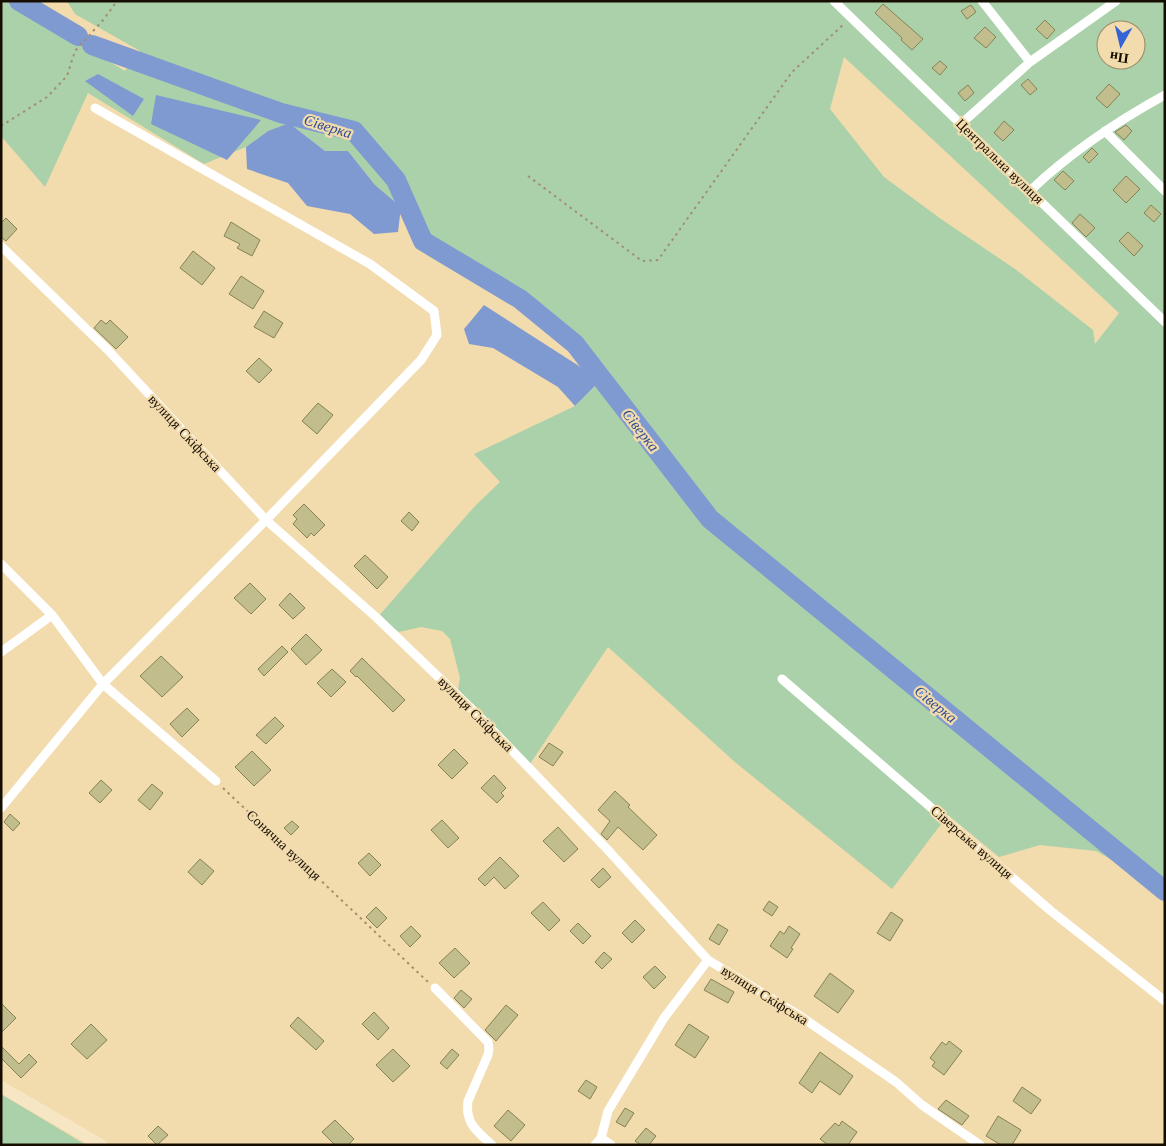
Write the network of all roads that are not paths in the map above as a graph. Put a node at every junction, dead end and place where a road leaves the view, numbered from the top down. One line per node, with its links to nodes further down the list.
1 (834, 1): 7 (street, Центральна вулиця)
2 (982, 1): 4 (street)
3 (1110, 3): 4 (street)
4 (1030, 62): 7 (street)
5 (1165, 95): 8 (street)
6 (95, 108): 13 (street)
7 (962, 124): 9 (street, Центральна вулиця)
8 (1105, 131): 9 (street); 10 (street)
9 (1031, 190): 12 (street, Центральна вулиця)
10 (1165, 191)
11 (1, 246): 13 (street, вулиця Скіфська)
12 (1165, 322)
13 (266, 520): 18 (street); 21 (street, вулиця Скіфська)
14 (1, 564): 15 (street)
15 (52, 615): 16 (street); 18 (street)
16 (1, 652)
17 (782, 679): 23 (street, Сіверська вулиця)
18 (103, 684): 19 (street); 20 (street)
19 (216, 781)
20 (1, 808)
21 (708, 960): 25 (street); 29 (street, вулиця Скіфська)
22 (435, 988): 27 (street)
23 (1165, 1001)
24 (1, 1086): 26 (street)
25 (598, 1141): 28 (street)
26 (101, 1145)
27 (492, 1145)
28 (611, 1145)
29 (980, 1145)

